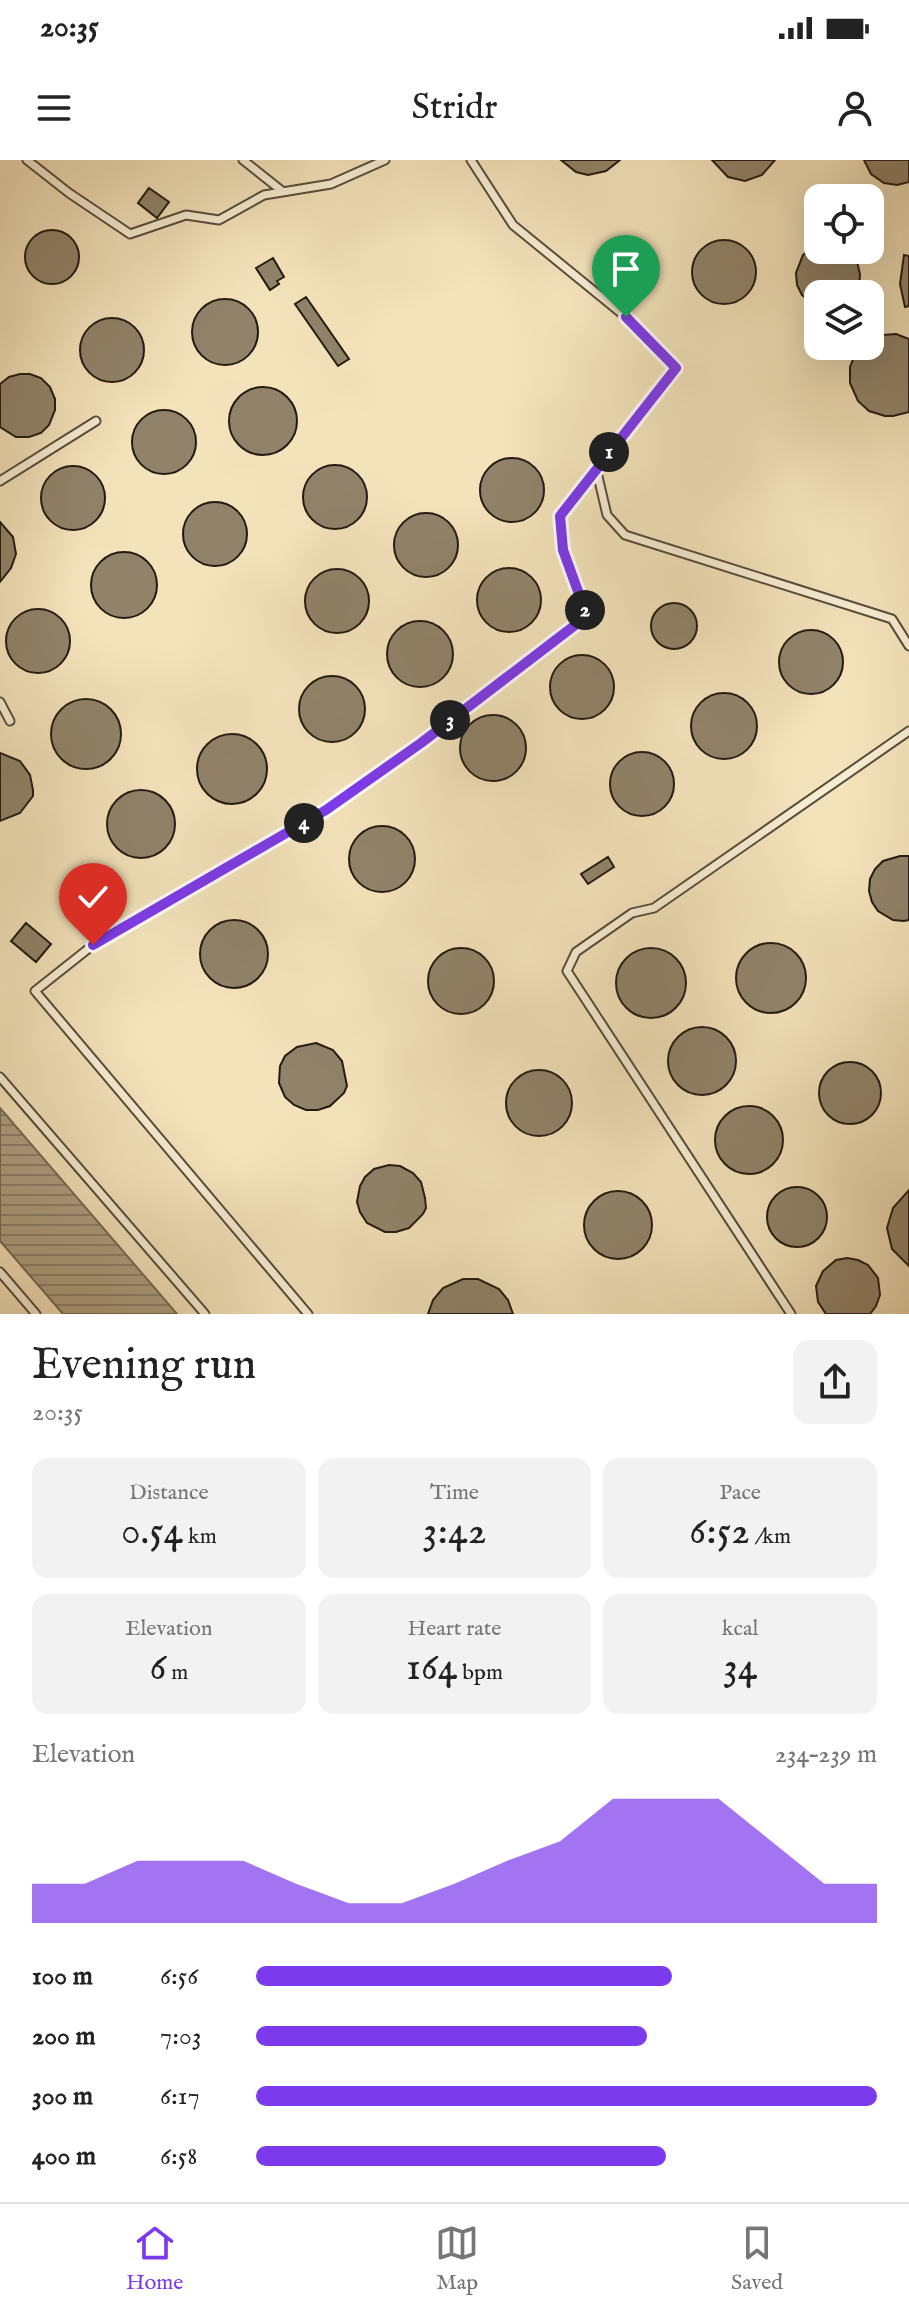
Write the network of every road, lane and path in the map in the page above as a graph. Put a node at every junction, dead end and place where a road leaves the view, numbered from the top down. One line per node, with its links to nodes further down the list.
1 (27, 160): 5 (lane)
2 (243, 160): 5 (lane)
3 (385, 160): 5 (lane)
4 (471, 160): 7 (lane)
5 (283, 192)
6 (96, 421): 8 (lane)
7 (596, 468): 9 (lane); 17 (lane)
8 (0, 481)
9 (909, 646)
10 (0, 702): 11 (lane)
11 (10, 721)
12 (909, 731): 18 (lane)
13 (0, 1077): 16 (lane)
14 (0, 1272): 15 (lane)
15 (36, 1314)
16 (205, 1314)
17 (308, 1314)
18 (791, 1314)

